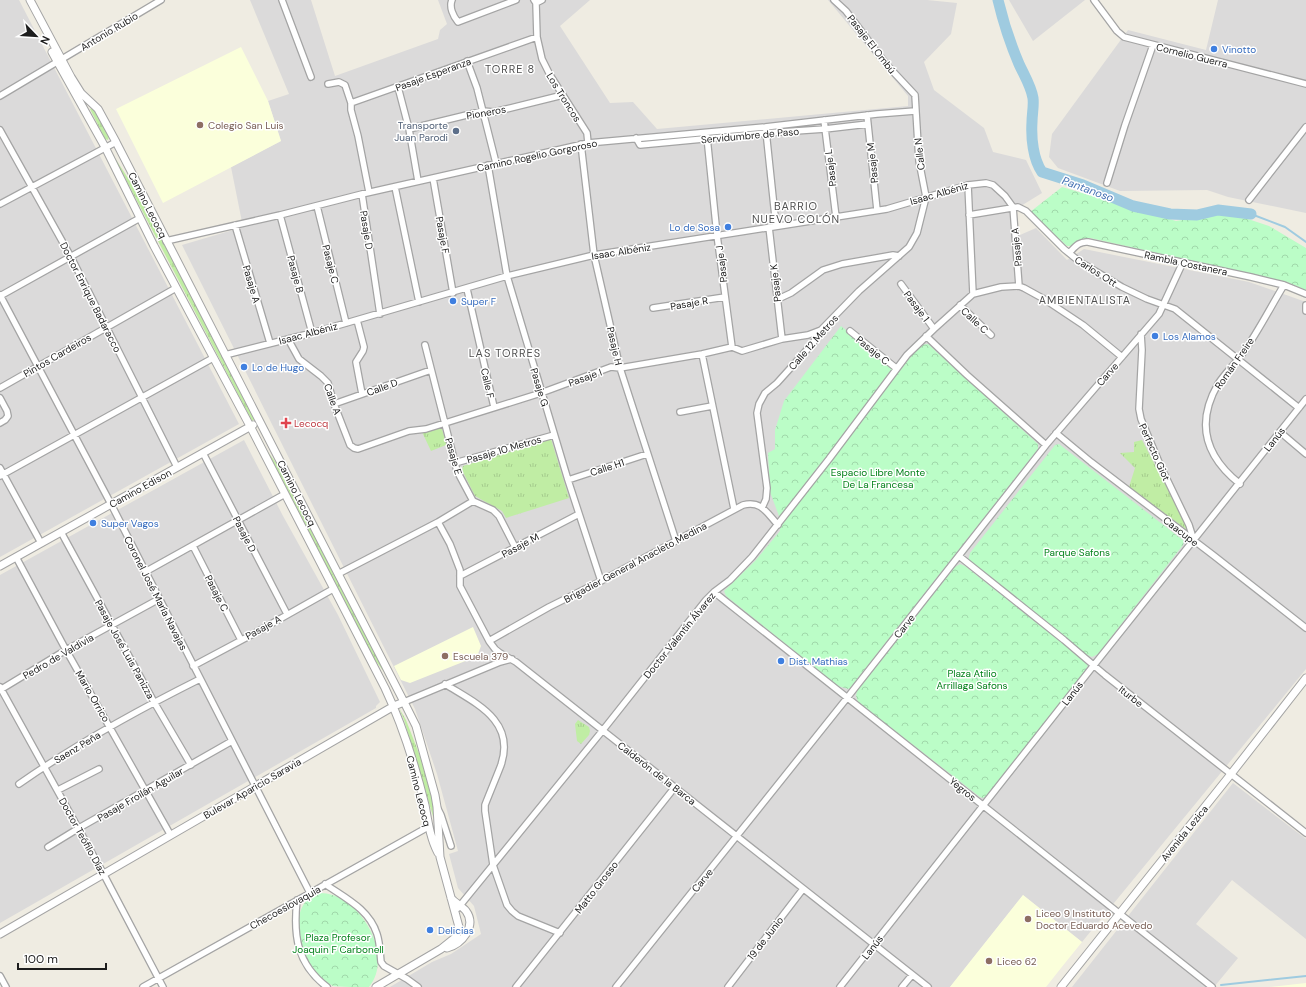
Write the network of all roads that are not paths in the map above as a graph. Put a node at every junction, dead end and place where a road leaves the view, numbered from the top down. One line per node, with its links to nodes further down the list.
1 (25, 0): 13 (street, Camino Lecocq)
2 (30, 0): 13 (street, Camino Lecocq)
3 (161, 0): 13 (street, Antonio Rubio)
4 (282, 0): 15 (street)
5 (452, 0): 6 (street)
6 (514, 0)
7 (542, 0): 10 (street)
8 (834, 0): 23 (street, Pasaje El Ombú)
9 (1094, 0): 12 (street, Cornelio Guerra)
10 (535, 2): 11 (street, Los Troncos)
11 (537, 37): 14 (street, Pasaje Esperanza); 19 (street, Los Troncos)
12 (1153, 45): 17 (street, Cornelio Guerra); 41 (street)
13 (59, 61): 20 (street, Antonio Rubio); 33 (street, Camino Lecocq); 36 (street, Camino Lecocq)
14 (467, 61): 18 (street, Pasaje Esperanza); 22 (street)
15 (311, 77)
16 (328, 84): 21 (street)
17 (1306, 84)
18 (398, 87): 21 (street, Pasaje Esperanza); 28 (street)
19 (563, 95): 22 (street, Pioneros); 34 (street, Los Troncos)
20 (0, 96)
21 (351, 103): 45 (street)
22 (483, 111): 28 (street, Pioneros); 37 (street)
23 (916, 111): 24 (street, Camino Rogelio Gorgoroso); 47 (street, Calle N)
24 (867, 115): 25 (street, Camino Rogelio Gorgoroso); 26 (street, Pasaje M)
25 (824, 120): 29 (street, Pasaje L); 31 (street, Camino Rogelio Gorgoroso)
26 (868, 124): 29 (street, Servidumbre de Paso); 52 (street, Pasaje M)
27 (1306, 126): 48 (street)
28 (409, 129): 40 (street)
29 (825, 129): 31 (street, Servidumbre de Paso); 55 (street, Pasaje L)
30 (0, 130): 43 (street, Doctor Enrique Badaracco)
31 (766, 130): 32 (street, Camino Rogelio Gorgoroso); 58 (street)
32 (706, 135): 34 (street, Camino Rogelio Gorgoroso); 60 (street, Pasaje J)
33 (116, 142): 36 (street); 61 (street, Camino Lecocq)
34 (588, 143): 35 (street, Camino Rogelio Gorgoroso)
35 (581, 144): 37 (street, Camino Rogelio Gorgoroso); 63 (street, Pasaje H)
36 (105, 147): 43 (street); 56 (street, Camino Lecocq)
37 (496, 163): 38 (street, Camino Rogelio Gorgoroso)
38 (488, 165): 39 (street, Camino Rogelio Gorgoroso); 67 (street, Pasaje G)
39 (433, 178): 40 (street, Camino Rogelio Gorgoroso); 73 (street, Pasaje F)
40 (418, 181): 44 (street, Camino Rogelio Gorgoroso)
41 (1107, 183)
42 (968, 185): 47 (street, Isaac Albéniz); 51 (street, Isaac Albéniz); 54 (street)
43 (32, 186): 49 (street); 65 (street, Doctor Enrique Badaracco)
44 (395, 186): 45 (street, Camino Rogelio Gorgoroso); 79 (street)
45 (368, 192): 46 (street, Camino Rogelio Gorgoroso)
46 (362, 194): 50 (street, Camino Rogelio Gorgoroso); 85 (street, Pasaje D)
47 (926, 197): 52 (street, Isaac Albéniz); 64 (street, Calle 12 Metros)
48 (1249, 200)
49 (0, 204)
50 (317, 206): 53 (street, Camino Rogelio Gorgoroso); 87 (street, Pasaje C)
51 (1012, 207): 54 (street); 62 (street, Carlos Ott); 70 (street, Pasaje A)
52 (877, 210): 55 (street, Isaac Albéniz)
53 (280, 215): 57 (street, Camino Rogelio Gorgoroso); 92 (street, Pasaje B)
54 (969, 215): 74 (street)
55 (836, 217): 58 (street, Isaac Albéniz)
56 (140, 218): 65 (street); 71 (street, Camino Lecocq)
57 (235, 225): 61 (street, Camino Rogelio Gorgoroso); 98 (street, Pasaje A)
58 (776, 226): 59 (street, Isaac Albéniz)
59 (769, 227): 60 (street, Isaac Albéniz); 78 (street, Pasaje K)
60 (717, 235): 63 (street, Isaac Albéniz); 77 (street, Pasaje J)
61 (166, 242): 102 (street, Camino Lecocq)
62 (1069, 253): 66 (street, Rambla Costanera); 80 (street, Carlos Ott)
63 (594, 255): 67 (street, Isaac Albéniz); 107 (street, Pasaje H)
64 (899, 256): 78 (street); 90 (street, Calle 12 Metros)
65 (71, 257): 76 (street); 88 (street, Doctor Enrique Badaracco)
66 (1184, 262): 69 (street, Rambla Costanera); 80 (street, Carve)
67 (507, 276): 72 (street, Isaac Albéniz); 111 (street, Pasaje G)
68 (901, 284): 89 (street, Pasaje 1)
69 (1284, 285): 75 (street, Rambla Costanera); 105 (street, Román Freire)
70 (1019, 286): 74 (street); 103 (street)
71 (176, 288): 88 (street, Pintos Cardeiros); 104 (street, Camino Lecocq)
72 (467, 288): 73 (street, Isaac Albéniz); 118 (street, Calle F)
73 (453, 292): 79 (street, Isaac Albéniz)
74 (973, 294): 82 (street, Doctor Valentín Álvarez)
75 (1306, 294)
76 (0, 296): 106 (street, Coronel José María Navajas)
77 (724, 297): 83 (street, Pasaje R); 100 (street, Pasaje J)
78 (776, 300): 97 (street, Pasaje K)
79 (419, 302): 85 (street, Isaac Albéniz)
80 (1164, 305): 93 (street, Carve); 105 (street, Carlos Ott)
81 (1306, 305): 84 (street)
82 (960, 306): 89 (street, Doctor Valentín Álvarez); 94 (street, Calle C)
83 (653, 308)
84 (1306, 312)
85 (380, 314): 86 (street, Isaac Albéniz)
86 (357, 320): 87 (street, Isaac Albéniz); 112 (street)
87 (346, 323): 92 (street, Isaac Albéniz)
88 (107, 327): 106 (street, Pintos Cardeiros); 113 (street, Doctor Enrique Badaracco)
89 (934, 328): 95 (street, Doctor Valentín Álvarez)
90 (821, 330): 97 (street, Pasaje I); 143 (street, Calle 12 Metros)
91 (850, 331): 108 (street, Pasaje C)
92 (312, 333): 96 (street, Isaac Albéniz)
93 (1141, 334): 103 (street, Carve); 151 (street, Perfecto Giot)
94 (991, 335)
95 (926, 336): 108 (street, Doctor Valentín Álvarez); 129 (street)
96 (288, 338): 98 (street, Isaac Albéniz); 116 (street, Calle A)
97 (782, 339): 100 (street, Pasaje I)
98 (270, 343): 102 (street, Isaac Albéniz)
99 (425, 346): 109 (street, Pasaje E)
100 (732, 347): 101 (street, Pasaje I)
101 (702, 354): 107 (street, Pasaje I); 117 (street)
102 (225, 355): 121 (street, Camino Lecocq)
103 (1122, 357): 126 (street, Carve)
104 (212, 358): 113 (street); 124 (street, Camino Lecocq)
105 (1238, 359): 119 (street, Carlos Ott); 139 (street, Román Freire)
106 (38, 366): 110 (street, Pintos Cardeiros); 127 (street, Coronel José María Navajas)
107 (620, 368): 111 (street, Pasaje I); 132 (street, Pasaje H)
108 (896, 368): 148 (street, Doctor Valentín Álvarez)
109 (431, 370): 112 (street, Calle D); 123 (street, Pasaje E)
110 (0, 388)
111 (541, 393): 118 (street, Pasaje I); 128 (street, Pasaje G)
112 (362, 394): 116 (street, Calle D)
113 (142, 397): 127 (street); 135 (street, Doctor Enrique Badaracco)
114 (0, 398): 122 (street)
115 (1306, 399): 119 (street, Lanús)
116 (334, 404): 130 (street, Calle A)
117 (712, 406): 120 (street); 144 (street)
118 (494, 407): 123 (street, Pasaje I)
119 (1299, 408): 125 (street, Lanús)
120 (680, 412)
121 (259, 421): 124 (street, Camino Edison); 159 (street, Camino Lecocq)
122 (0, 423)
123 (445, 423): 130 (street, Pasaje I); 134 (street, Pasaje E)
124 (250, 426): 131 (street, Camino Edison); 140 (street, Camino Lecocq)
125 (1280, 432): 133 (street); 139 (street, Lanús)
126 (1056, 433): 129 (street, Carve); 151 (street, Caacupe)
127 (74, 435): 137 (street); 142 (street, Coronel José María Navajas)
128 (554, 435): 134 (street, Pasaje 10 Metros); 138 (street, Pasaje G)
129 (1046, 445): 155 (street, Carve)
130 (354, 448)
131 (203, 453): 135 (street, Camino Edison); 146 (street, Pasaje D)
132 (647, 454): 138 (street, Calle H1); 150 (street, Pasaje H)
133 (1306, 454)
134 (455, 463): 141 (street, Pasaje E)
135 (177, 467): 142 (street, Camino Edison)
136 (0, 468): 137 (street)
137 (2, 475): 152 (street)
138 (568, 480): 145 (street, Pasaje G)
139 (1240, 484): 151 (street, Lanús)
140 (284, 494): 146 (street); 162 (street, Camino Lecocq)
141 (473, 501): 147 (street); 154 (street)
142 (111, 504): 149 (street, Camino Edison); 158 (street, Coronel José María Navajas)
143 (762, 508): 144 (street, Brigadier General Anacleto Medina); 148 (street)
144 (734, 509): 150 (street, Brigadier General Anacleto Medina)
145 (579, 514): 154 (street, Pasaje M); 161 (street, Pasaje G)
146 (238, 521): 153 (street); 165 (street, Pasaje D)
147 (438, 522): 159 (street); 160 (street, Calderón de la Barca)
148 (778, 525): 163 (street, Doctor Valentín Álvarez)
149 (62, 532): 152 (street, Camino Edison); 166 (street, Pasaje José Luis Panizza)
150 (676, 540): 161 (street, Brigadier General Anacleto Medina)
151 (1194, 541): 167 (street, Caacupe); 172 (street, Lanús)
152 (41, 543): 156 (street, Camino Edison)
153 (193, 546): 158 (street); 168 (street, Pasaje C)
154 (515, 547): 160 (street, Pasaje M)
155 (959, 556): 172 (street, Iturbe); 178 (street, Carve)
156 (16, 557): 157 (street, Camino Edison); 170 (street, Mario Orrico)
157 (0, 566)
158 (145, 572): 164 (street, Coronel José María Navajas)
159 (338, 574): 180 (street, Camino Lecocq)
160 (460, 576): 169 (street, Calderón de la Barca)
161 (601, 581): 169 (street, Brigadier General Anacleto Medina)
162 (333, 589): 165 (street, Pasaje A); 181 (street, Camino Lecocq)
163 (714, 592): 178 (street, Yegros); 183 (street, Doctor Valentín Álvarez)
164 (159, 599): 166 (street, Pedro de Valdivia); 173 (street, Coronel José María Navajas)
165 (286, 614): 168 (street, Pasaje A)
166 (112, 625): 170 (street, Pedro de Valdivia); 179 (street, Pasaje José Luis Panizza)
167 (1306, 628)
168 (241, 640): 173 (street, Pasaje A)
169 (489, 641): 171 (street, Calderón de la Barca)
170 (66, 650): 177 (street, Pedro de Valdivia); 182 (street, Mario Orrico)
171 (512, 659): 176 (street, Bulevar Aparicio Saravia); 183 (street, Calderón de la Barca)
172 (1094, 665): 188 (street, Iturbe); 194 (street, Lanús)
173 (193, 666): 175 (street, Coronel José María Navajas)
174 (1306, 678): 188 (street, Avenida Lezica)
175 (200, 679): 179 (street, Saenz Peña); 184 (street, Coronel José María Navajas)
176 (445, 684): 180 (street, Bulevar Aparicio Saravia); 204 (street)
177 (0, 689): 186 (street, Doctor Teófilo Díaz)
178 (847, 698): 194 (street, Yegros); 200 (street, Carve)
179 (154, 702): 182 (street, Saenz Peña); 185 (street, Pasaje José Luis Panizza)
180 (404, 702): 181 (street, Bulevar Aparicio Saravia); 195 (street, Camino Lecocq)
181 (394, 706): 190 (street, Bulevar Aparicio Saravia); 196 (street, Camino Lecocq)
182 (110, 727): 186 (street, Saenz Peña); 193 (street, Mario Orrico)
183 (603, 730): 191 (street, Calderón de la Barca); 204 (street, Doctor Valentín Álvarez)
184 (232, 741): 185 (street, Pasaje Froilán Aguilar); 190 (street, Coronel José María Navajas)
185 (191, 765): 193 (street, Pasaje Froilán Aguilar)
186 (44, 766): 189 (street, Saenz Peña); 192 (street, Doctor Teófilo Díaz)
187 (99, 769): 192 (street)
188 (1231, 774): 198 (street, Iturbe); 213 (street, Avenida Lezica)
189 (19, 784)
190 (254, 786): 199 (street, Bulevar Aparicio Saravia); 208 (street, Coronel José María Navajas)
191 (675, 787): 200 (street, Calderón de la Barca); 214 (street, Matto Grosso)
192 (58, 790): 197 (street, Doctor Teófilo Díaz)
193 (147, 790): 197 (street, Pasaje Froilán Aguilar); 199 (street, Mario Orrico)
194 (984, 806): 213 (street, Yegros); 216 (street, Lanús)
195 (437, 807): 201 (street); 203 (street, Camino Lecocq)
196 (428, 827): 203 (street, Camino Lecocq); 206 (street, Checoeslovaquia)
197 (79, 828): 202 (street, Pasaje Froilán Aguilar); 205 (street, Doctor Teófilo Díaz)
198 (1306, 833)
199 (170, 834): 205 (street, Bulevar Aparicio Saravia)
200 (737, 837): 207 (street, Calderón de la Barca); 229 (street, Carve)
201 (451, 846)
202 (48, 847)
203 (440, 857): 209 (street, Camino Lecocq)
204 (493, 865): 211 (street, Doctor Valentín Álvarez); 214 (street)
205 (103, 874): 215 (street, Bulevar Aparicio Saravia); 221 (street, Doctor Teófilo Díaz)
206 (325, 884): 208 (street, Checoeslovaquia); 218 (street)
207 (803, 890): 216 (street, Calderón de la Barca); 230 (street, 19 de Junio)
208 (310, 893): 210 (street, Checoeslovaquia)
209 (451, 898): 211 (street); 212 (street, Camino Lecocq)
210 (297, 900): 221 (street, Checoeslovaquia); 225 (street)
211 (460, 906): 212 (street, Doctor Valentín Álvarez); 217 (street)
212 (454, 911): 217 (street, Camino Lecocq)
213 (1120, 913): 234 (street, Avenida Lezica); 235 (street, Yegros)
214 (560, 933): 228 (street, Matto Grosso)
215 (0, 934)
216 (873, 945): 219 (street, Calderón de la Barca); 231 (street, Lanús)
217 (441, 949): 218 (street)
218 (399, 974): 226 (street); 227 (street)
219 (912, 975): 232 (street); 233 (street, Calderón de la Barca)
220 (0, 976): 222 (street)
221 (158, 979): 223 (street, Checoeslovaquia); 224 (street, Doctor Teófilo Díaz)
222 (6, 987)
223 (143, 987)
224 (163, 987)
225 (327, 987)
226 (376, 987)
227 (418, 987)
228 (516, 987)
229 (616, 987)
230 (728, 987)
231 (840, 987)
232 (902, 987)
233 (928, 987)
234 (1061, 987)
235 (1212, 987)

